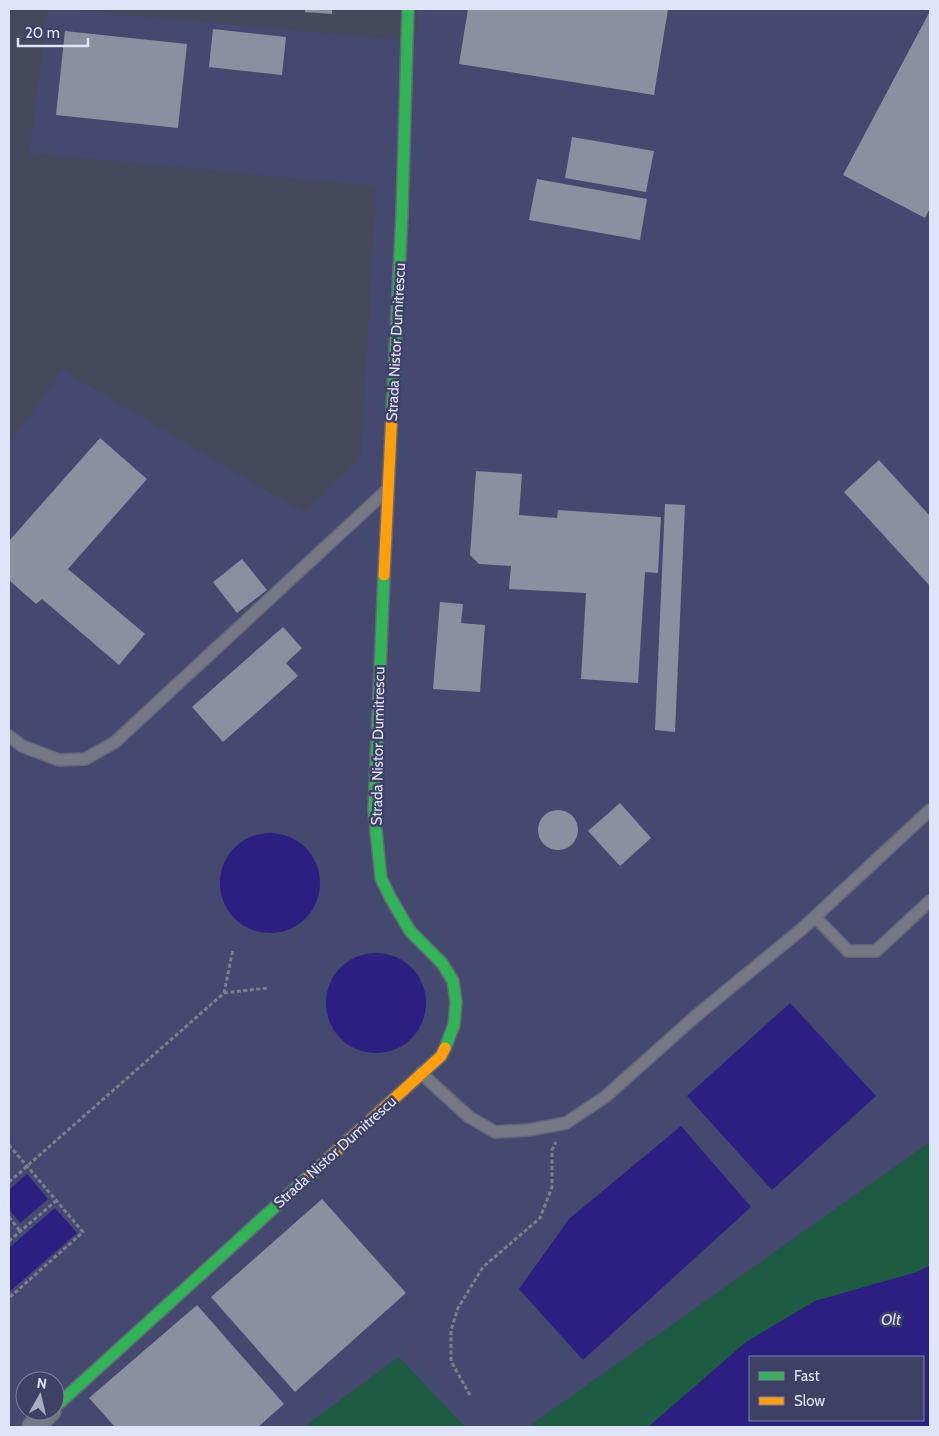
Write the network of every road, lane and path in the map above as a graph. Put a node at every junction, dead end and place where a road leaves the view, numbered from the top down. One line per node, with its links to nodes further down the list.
1 (408, 9): 2 (street, Strada Nistor Dumitrescu)
2 (388, 489): 3 (lane); 10 (street, Strada Nistor Dumitrescu)
3 (9, 736)
4 (930, 810): 6 (lane)
5 (930, 901): 6 (lane)
6 (815, 917): 11 (lane)
7 (233, 949): 9 (path)
8 (268, 988): 9 (path)
9 (224, 993): 13 (path)
10 (421, 1073): 11 (lane); 21 (street, Strada Nistor Dumitrescu)
11 (566, 1123): 20 (path)
12 (9, 1145): 13 (path)
13 (27, 1166): 14 (path); 15 (path)
14 (9, 1182)
15 (57, 1200): 17 (path); 19 (path)
16 (9, 1217): 17 (path)
17 (20, 1231): 18 (path)
18 (9, 1241)
19 (9, 1298)
20 (470, 1395)
21 (65, 1398)

